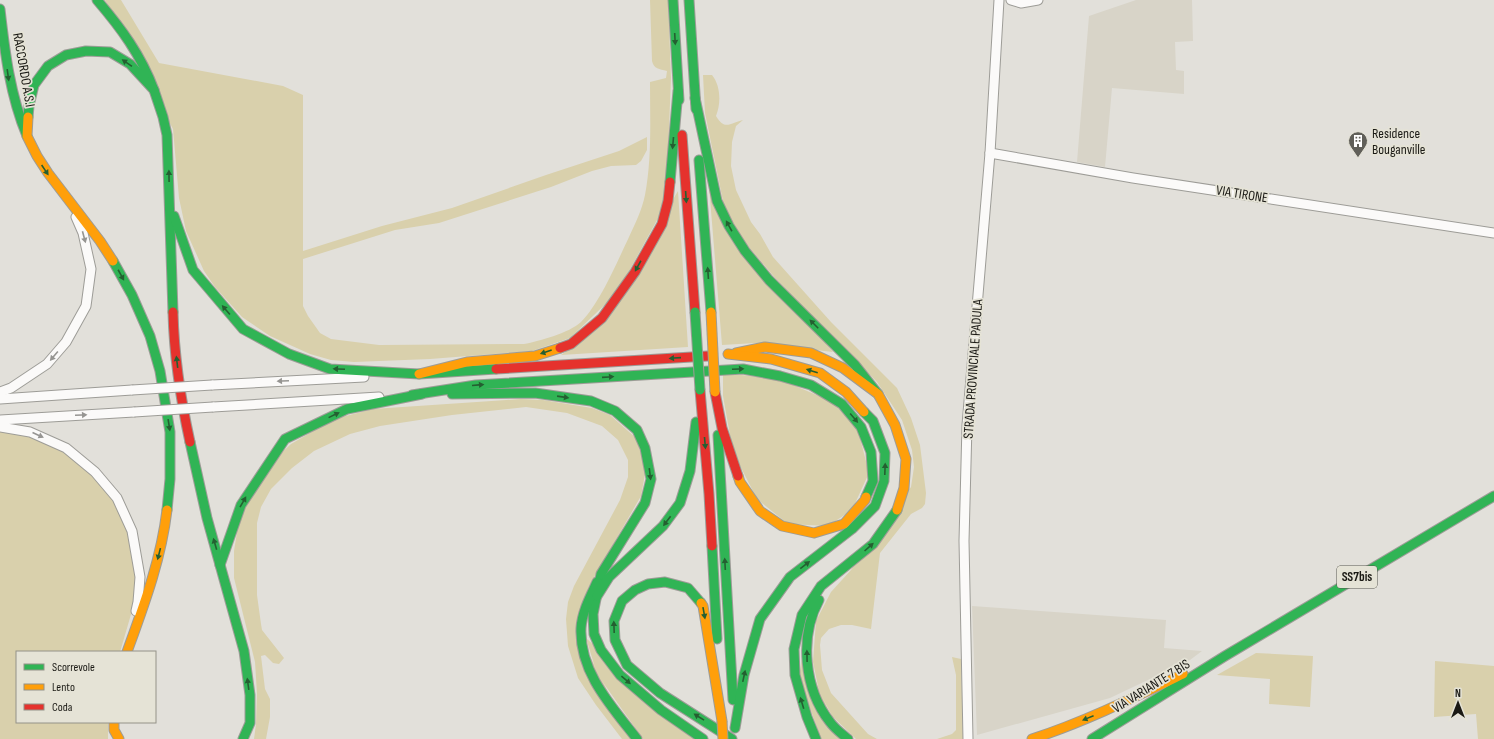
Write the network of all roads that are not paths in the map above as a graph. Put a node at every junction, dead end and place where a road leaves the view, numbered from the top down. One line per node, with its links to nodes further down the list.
1 (97, 0): 8 (main road)
2 (673, 0): 9 (main road, one-way to 9)
3 (689, 0): 10 (main road)
4 (999, 0): 12 (street, STRADA PROVINCIALE PADULA)
5 (1011, 0): 6 (street)
6 (1038, 0)
7 (0, 9): 11 (main road, RACCORDO A.S.I, one-way to 11)
8 (154, 90): 11 (main road, one-way to 11); 14 (main road, one-way to 8)
9 (678, 91): 17 (main road, one-way to 17); 18 (main road, one-way to 18, bridge)
10 (695, 98): 20 (main road, one-way to 10, bridge); 22 (main road, one-way to 10)
11 (27, 136): 13 (main road, RACCORDO A.S.I, one-way to 13)
12 (990, 153): 15 (street, VIA TIRONE); 45 (street, STRADA PROVINCIALE PADULA)
13 (69, 201): 19 (street, one-way to 19); 31 (main road, RACCORDO A.S.I, one-way to 31)
14 (169, 202): 17 (main road, one-way to 14); 28 (main road, one-way to 14)
15 (1494, 233)
16 (728, 354): 17 (main road, one-way to 17); 22 (main road); 35 (main road, one-way to 16)
17 (419, 374): 23 (street, one-way to 23, bridge)
18 (700, 390): 30 (main road, one-way to 30); 33 (main road, one-way to 33)
19 (0, 392)
20 (716, 392): 21 (main road, one-way to 20); 35 (main road, one-way to 20)
21 (412, 394): 24 (street, one-way to 21, bridge); 28 (main road, one-way to 21); 29 (main road, one-way to 29)
22 (878, 394): 27 (main road, one-way to 22)
23 (0, 399)
24 (0, 420)
25 (0, 427): 31 (street, one-way to 31)
26 (1492, 497): 32 (main road, SS7bis)
27 (856, 558): 43 (main road, one-way to 27); 44 (main road, one-way to 27)
28 (220, 565): 37 (main road, one-way to 28)
29 (602, 574): 30 (main road); 38 (main road)
30 (597, 596): 39 (main road, one-way to 39)
31 (127, 650)
32 (1225, 656): 46 (main road, one-way to 46); 47 (main road, VIA VARIANTE 7 BIS / SS7bis)
33 (722, 721): 40 (main road, bridge); 41 (main road, one-way to 33)
34 (114, 723): 36 (main road)
35 (735, 728): 42 (main road)
36 (119, 739)
37 (243, 739)
38 (637, 739)
39 (703, 739)
40 (723, 739)
41 (732, 739)
42 (736, 739)
43 (816, 739)
44 (848, 739)
45 (968, 739)
46 (1032, 739)
47 (1092, 739)

